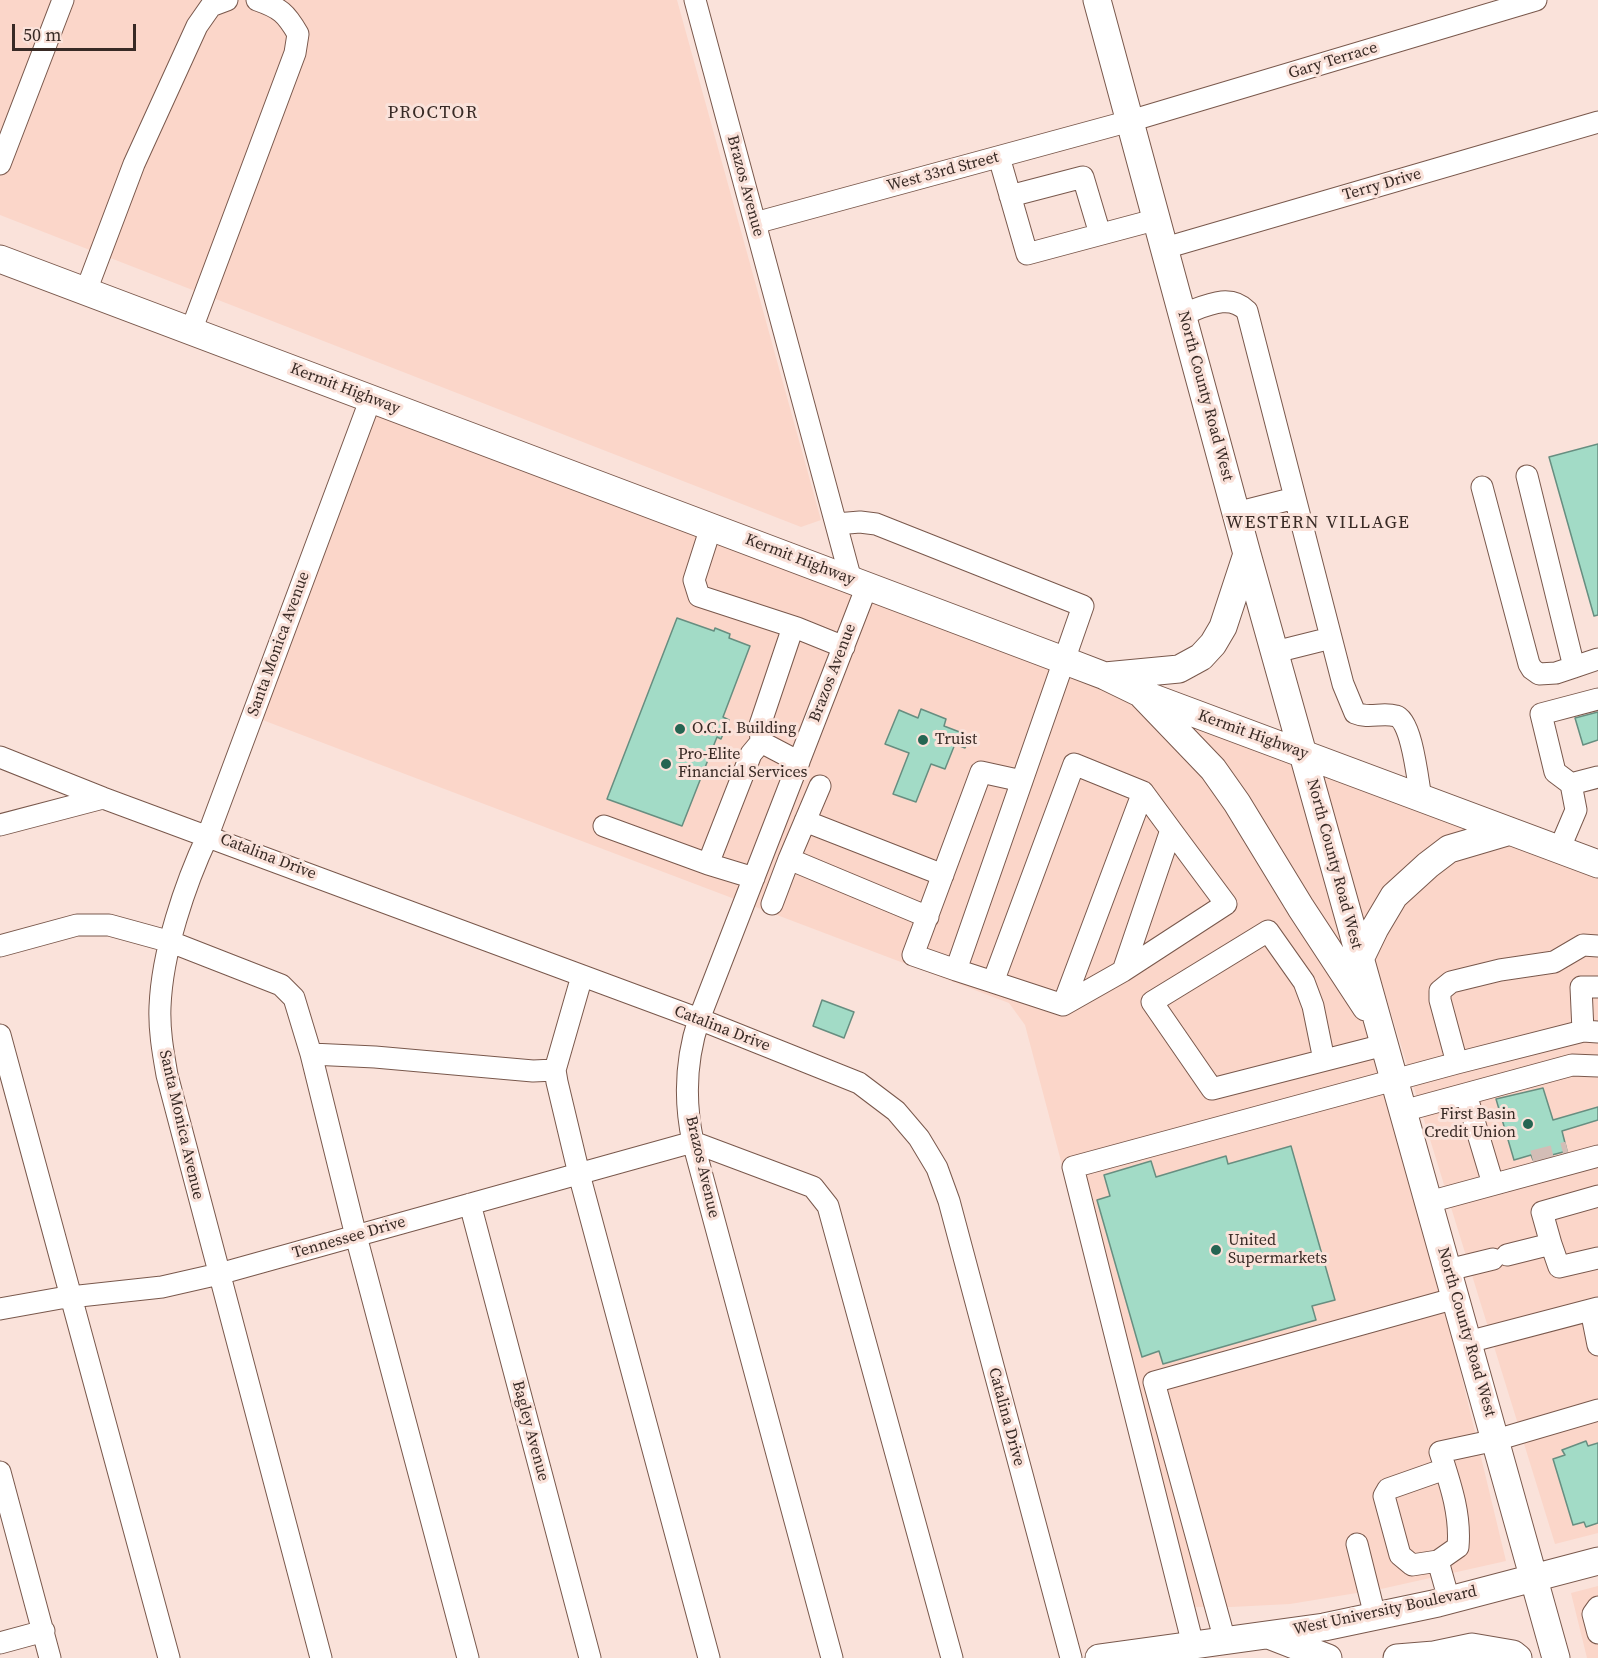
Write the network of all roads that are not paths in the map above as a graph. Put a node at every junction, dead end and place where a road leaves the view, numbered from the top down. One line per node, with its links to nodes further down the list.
1 (63, 0): 10 (street)
2 (227, 0): 17 (street)
3 (257, 0): 19 (street)
4 (695, 0): 13 (street, Brazos Avenue)
5 (1096, 0): 7 (main road, North County Road West)
6 (1536, 0): 7 (street, Gary Terrace)
7 (1130, 121): 9 (street, West 33rd Street); 12 (main road, North County Road West)
8 (1598, 122): 15 (street, Terry Drive)
9 (999, 156): 11 (street); 13 (street, West 33rd Street)
10 (0, 164)
11 (1010, 196): 14 (street); 14 (street)
12 (1158, 219): 14 (street); 15 (main road, North County Road West)
13 (755, 223): 25 (street, Brazos Avenue)
14 (1100, 234)
15 (1166, 248): 18 (main road, North County Road West)
16 (0, 259): 17 (main road, Kermit Highway)
17 (86, 291): 19 (main road, Kermit Highway)
18 (1183, 314): 23 (street); 24 (main road, North County Road West)
19 (191, 331): 20 (main road, Kermit Highway)
20 (371, 398): 26 (main road, Kermit Highway); 55 (street, Santa Monica Avenue)
21 (1527, 476): 35 (street)
22 (1482, 487): 35 (street)
23 (1295, 498): 24 (street); 30 (street)
24 (1236, 513): 27 (main road, North County Road West)
25 (836, 524): 28 (street, Brazos Avenue); 34 (street)
26 (711, 527): 28 (main road, Kermit Highway); 29 (street)
27 (1248, 554): 32 (main road, North County Road West); 36 (main road)
28 (859, 583): 31 (street, Brazos Avenue); 34 (main road, Kermit Highway)
29 (793, 627): 31 (street); 39 (street)
30 (1331, 638): 32 (street); 49 (street)
31 (843, 647): 42 (street, Brazos Avenue)
32 (1275, 652): 40 (main road, North County Road West)
33 (1598, 659): 35 (street)
34 (1063, 660): 36 (main road, Kermit Highway); 44 (street)
35 (1574, 667)
36 (1105, 676): 37 (main road, Kermit Highway)
37 (1140, 693): 40 (main road, Kermit Highway); 77 (main road)
38 (1598, 699): 45 (street)
39 (761, 742): 42 (street); 58 (street)
40 (1303, 753): 49 (main road, Kermit Highway); 67 (main road, North County Road West)
41 (0, 757): 48 (street, Catalina Drive)
42 (799, 762): 61 (street, Brazos Avenue)
43 (1598, 777): 45 (street)
44 (1022, 781): 60 (street); 68 (street)
45 (1571, 784): 56 (street)
46 (820, 786): 50 (street)
47 (1143, 792): 53 (street); 71 (street); 73 (street)
48 (103, 798): 51 (street); 55 (street, Catalina Drive)
49 (1421, 798): 54 (main road, Kermit Highway)
50 (805, 821): 57 (street); 60 (street)
51 (0, 825)
52 (604, 826): 58 (street)
53 (1171, 830): 69 (street); 69 (street)
54 (1510, 831): 56 (main road, Kermit Highway); 67 (main road)
55 (208, 835): 64 (street, Santa Monica Avenue); 70 (street, Catalina Drive)
56 (1559, 850): 59 (main road, Kermit Highway)
57 (789, 859): 62 (street); 63 (street)
58 (708, 864): 61 (street)
59 (1598, 864)
60 (943, 875): 63 (street)
61 (754, 878): 74 (street, Brazos Avenue)
62 (772, 904)
63 (928, 917): 68 (street)
64 (171, 942): 65 (street); 78 (street); 98 (street, Santa Monica Avenue)
65 (0, 946)
66 (1598, 946): 80 (street)
67 (1360, 959): 77 (main road, North County Road West)
68 (956, 970): 71 (street)
69 (1123, 971): 73 (street)
70 (582, 976): 74 (street, Catalina Drive); 82 (street)
71 (993, 982): 73 (street)
72 (1598, 987): 75 (street)
73 (1063, 1005)
74 (699, 1019): 86 (street, Brazos Avenue); 130 (street, Catalina Drive)
75 (1590, 1031): 80 (street)
76 (0, 1035): 99 (street)
77 (1382, 1036): 79 (street); 83 (main road, North County Road West)
78 (311, 1053): 82 (street); 94 (street)
79 (1324, 1060): 79 (street)
80 (1457, 1063): 83 (street)
81 (1598, 1066): 84 (street)
82 (555, 1070): 89 (street)
83 (1394, 1080): 85 (main road, North County Road West); 121 (street)
84 (1466, 1094): 85 (street); 90 (street)
85 (1403, 1111): 92 (main road, North County Road West)
86 (693, 1142): 89 (street, Tennessee Drive); 128 (street, Brazos Avenue); 129 (street)
87 (1583, 1156): 90 (street)
88 (1533, 1161): 90 (street)
89 (579, 1174): 93 (street, Tennessee Drive); 127 (street)
90 (1500, 1183): 92 (street)
91 (1598, 1196): 95 (street)
92 (1429, 1202): 97 (main road, North County Road West)
93 (470, 1204): 94 (street, Tennessee Drive); 126 (street, Bagley Avenue)
94 (356, 1236): 98 (street, Tennessee Drive); 125 (street)
95 (1551, 1244): 96 (street); 97 (street)
96 (1598, 1258)
97 (1448, 1270): 100 (main road, North County Road West)
98 (219, 1274): 99 (street, Tennessee Drive); 124 (street, Santa Monica Avenue)
99 (70, 1296): 101 (street, Tennessee Drive); 123 (street)
100 (1456, 1298): 103 (main road, North County Road West); 119 (street)
101 (0, 1309)
102 (1595, 1309): 103 (street); 104 (street)
103 (1468, 1342): 106 (main road, North County Road West)
104 (1598, 1345)
105 (1598, 1410): 106 (street)
106 (1496, 1440): 107 (street); 112 (main road, North County Road West)
107 (1445, 1469): 111 (street); 111 (street)
108 (0, 1472): 116 (street)
109 (1357, 1544): 115 (street)
110 (1598, 1561): 112 (main road, West University Boulevard)
111 (1438, 1562): 113 (street)
112 (1535, 1577): 113 (main road, West University Boulevard); 135 (main road, North County Road West)
113 (1449, 1600): 115 (main road, West University Boulevard)
114 (1598, 1607): 117 (street)
115 (1375, 1616): 118 (main road, West University Boulevard)
116 (44, 1631): 120 (street); 122 (street)
117 (1598, 1633)
118 (1267, 1635): 119 (main road, West University Boulevard); 132 (main road)
119 (1224, 1641): 121 (main road, West University Boulevard)
120 (0, 1643)
121 (1193, 1645): 131 (main road, West University Boulevard)
122 (50, 1658)
123 (169, 1658)
124 (321, 1658)
125 (468, 1658)
126 (590, 1658)
127 (709, 1658)
128 (832, 1658)
129 (952, 1658)
130 (1071, 1658)
131 (1099, 1658)
132 (1328, 1658)
133 (1397, 1658): 134 (main road)
134 (1518, 1658)
135 (1556, 1658)

